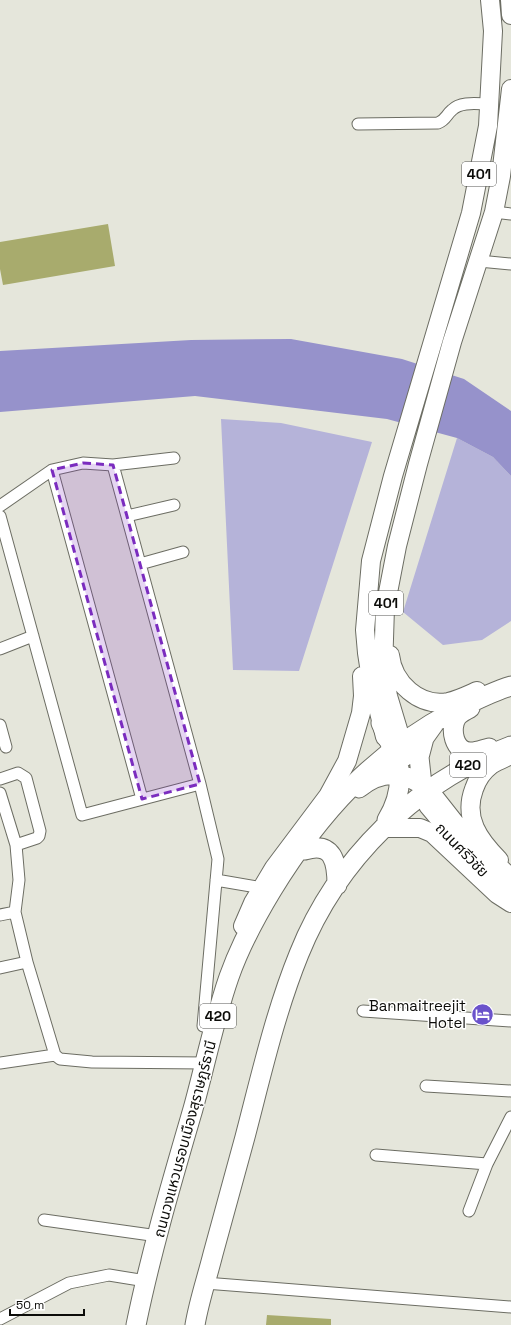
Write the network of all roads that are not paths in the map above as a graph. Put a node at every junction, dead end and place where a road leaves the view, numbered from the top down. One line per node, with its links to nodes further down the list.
1 (490, 0): 5 (main road, 401)
2 (510, 0): 3 (main road)
3 (511, 15)
4 (511, 89): 7 (main road, 401)
5 (490, 104): 6 (street); 19 (main road, 401)
6 (358, 124)
7 (502, 213): 8 (main road, 401)
8 (479, 260): 9 (street); 13 (main road, 401)
9 (511, 264)
10 (174, 458): 11 (street)
11 (113, 465): 12 (street); 17 (street)
12 (52, 470): 15 (street); 36 (street)
13 (408, 504): 23 (main road); 32 (main road, 401)
14 (174, 505): 17 (street)
15 (0, 506)
16 (0, 516): 21 (street)
17 (127, 516): 20 (street)
18 (183, 552): 20 (street)
19 (371, 561): 25 (main road, 401); 44 (main road)
20 (140, 564): 34 (street)
21 (33, 636): 22 (street); 36 (street)
22 (0, 649)
23 (510, 684): 24 (highway, 420); 30 (highway)
24 (439, 719): 32 (highway, 420); 32 (highway)
25 (381, 723): 32 (highway)
26 (0, 725): 29 (street)
27 (511, 739): 30 (highway)
28 (511, 746): 32 (highway, 420)
29 (6, 747)
30 (490, 748): 32 (highway)
31 (511, 755): 40 (main road)
32 (410, 770): 37 (highway); 37 (highway, 420); 39 (highway); 41 (main road, ถนนศรีวิชัย / 401); 45 (highway); 46 (main road, ถนนศรีวิชัย / 401); 52 (highway, ถนนวงแหวนรอบเมืองสุราษฎร์ธานี / 420)
33 (0, 779): 38 (street)
34 (200, 784): 36 (street); 42 (street)
35 (0, 793): 38 (street)
36 (142, 799)
37 (383, 828): 43 (highway, 420); 47 (main road)
38 (16, 846): 48 (street)
39 (305, 850): 43 (highway); 52 (highway)
40 (511, 871)
41 (511, 878)
42 (216, 880): 44 (street); 55 (street)
43 (337, 885): 68 (highway, 420)
44 (262, 888): 52 (main road)
45 (511, 893)
46 (511, 899)
47 (511, 903)
48 (15, 912): 49 (street); 50 (street)
49 (0, 915)
50 (27, 962): 51 (street); 56 (street)
51 (0, 968)
52 (225, 989): 55 (highway, ถนนวงแหวนรอบเมืองสุราษฎร์ธานี / 420)
53 (362, 1011): 54 (street)
54 (511, 1021)
55 (215, 1028): 58 (highway, ถนนวงแหวนรอบเมืองสุราษฎร์ธานี / 420)
56 (55, 1055): 57 (street); 58 (street)
57 (0, 1063)
58 (206, 1063): 66 (highway, ถนนวงแหวนรอบเมืองสุราษฎร์ธานี / 420)
59 (426, 1086): 60 (street)
60 (511, 1092)
61 (511, 1117): 63 (street)
62 (376, 1155): 63 (street)
63 (486, 1164): 64 (street)
64 (468, 1211)
65 (44, 1220): 66 (street)
66 (158, 1236): 67 (highway, ถนนวงแหวนรอบเมืองสุราษฎร์ธานี / 420)
67 (146, 1281): 70 (street); 71 (highway, ถนนวงแหวนรอบเมืองสุราษฎร์ธานี / 420)
68 (205, 1283): 69 (street); 72 (highway, 420)
69 (511, 1307)
70 (0, 1319)
71 (136, 1325)
72 (195, 1325)

